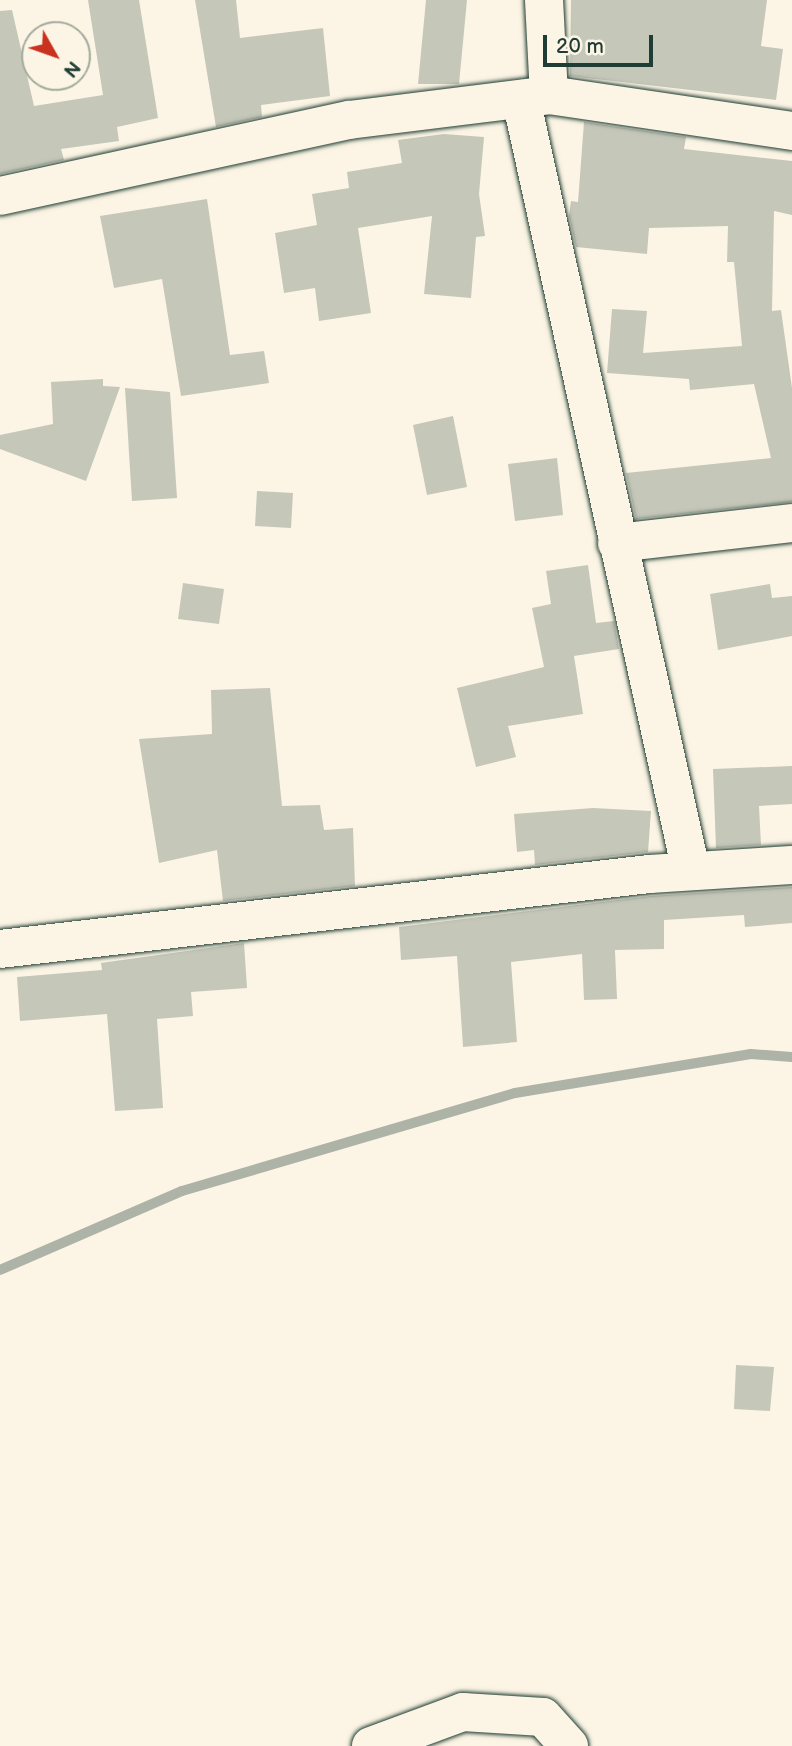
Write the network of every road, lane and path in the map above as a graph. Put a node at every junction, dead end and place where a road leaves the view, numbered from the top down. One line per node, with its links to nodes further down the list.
1 (544, 0): 2 (street)
2 (535, 97): 3 (street); 4 (street); 6 (street)
3 (792, 131)
4 (0, 196)
5 (792, 523): 6 (street)
6 (617, 542): 8 (street)
7 (792, 865): 8 (street)
8 (691, 871): 9 (street)
9 (0, 949)
10 (371, 1746): 11 (street)
11 (569, 1746)

